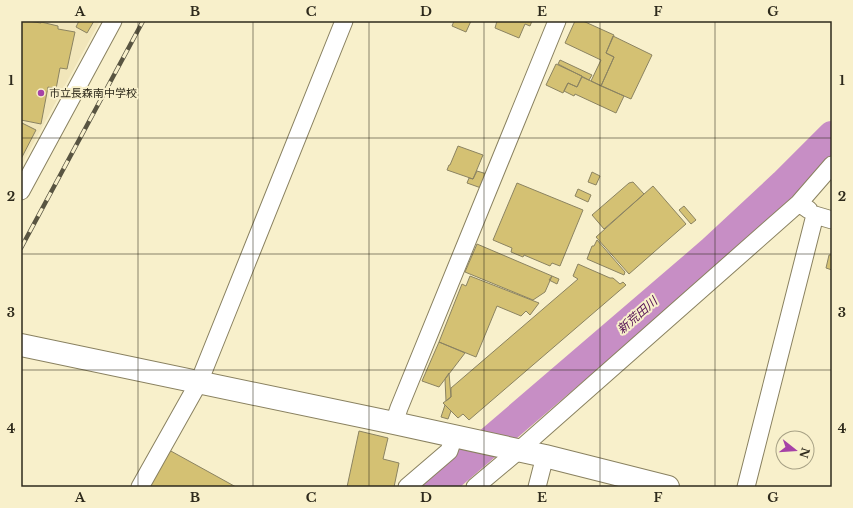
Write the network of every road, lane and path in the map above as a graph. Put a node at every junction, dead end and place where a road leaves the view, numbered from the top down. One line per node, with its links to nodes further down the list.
1 (113, 21): 5 (street)
2 (344, 21): 10 (street)
3 (557, 21): 11 (street)
4 (832, 166): 6 (street)
5 (21, 191)
6 (800, 203): 7 (street); 13 (street)
7 (815, 216): 8 (street); 20 (street)
8 (832, 220)
9 (21, 345): 10 (street)
10 (199, 382): 11 (street); 15 (street)
11 (394, 422): 12 (street)
12 (460, 437): 13 (street); 16 (street)
13 (513, 450): 14 (street); 17 (street)
14 (545, 456): 18 (street); 19 (street)
15 (140, 487)
16 (407, 487)
17 (475, 487)
18 (537, 487)
19 (668, 487)
20 (746, 487)

